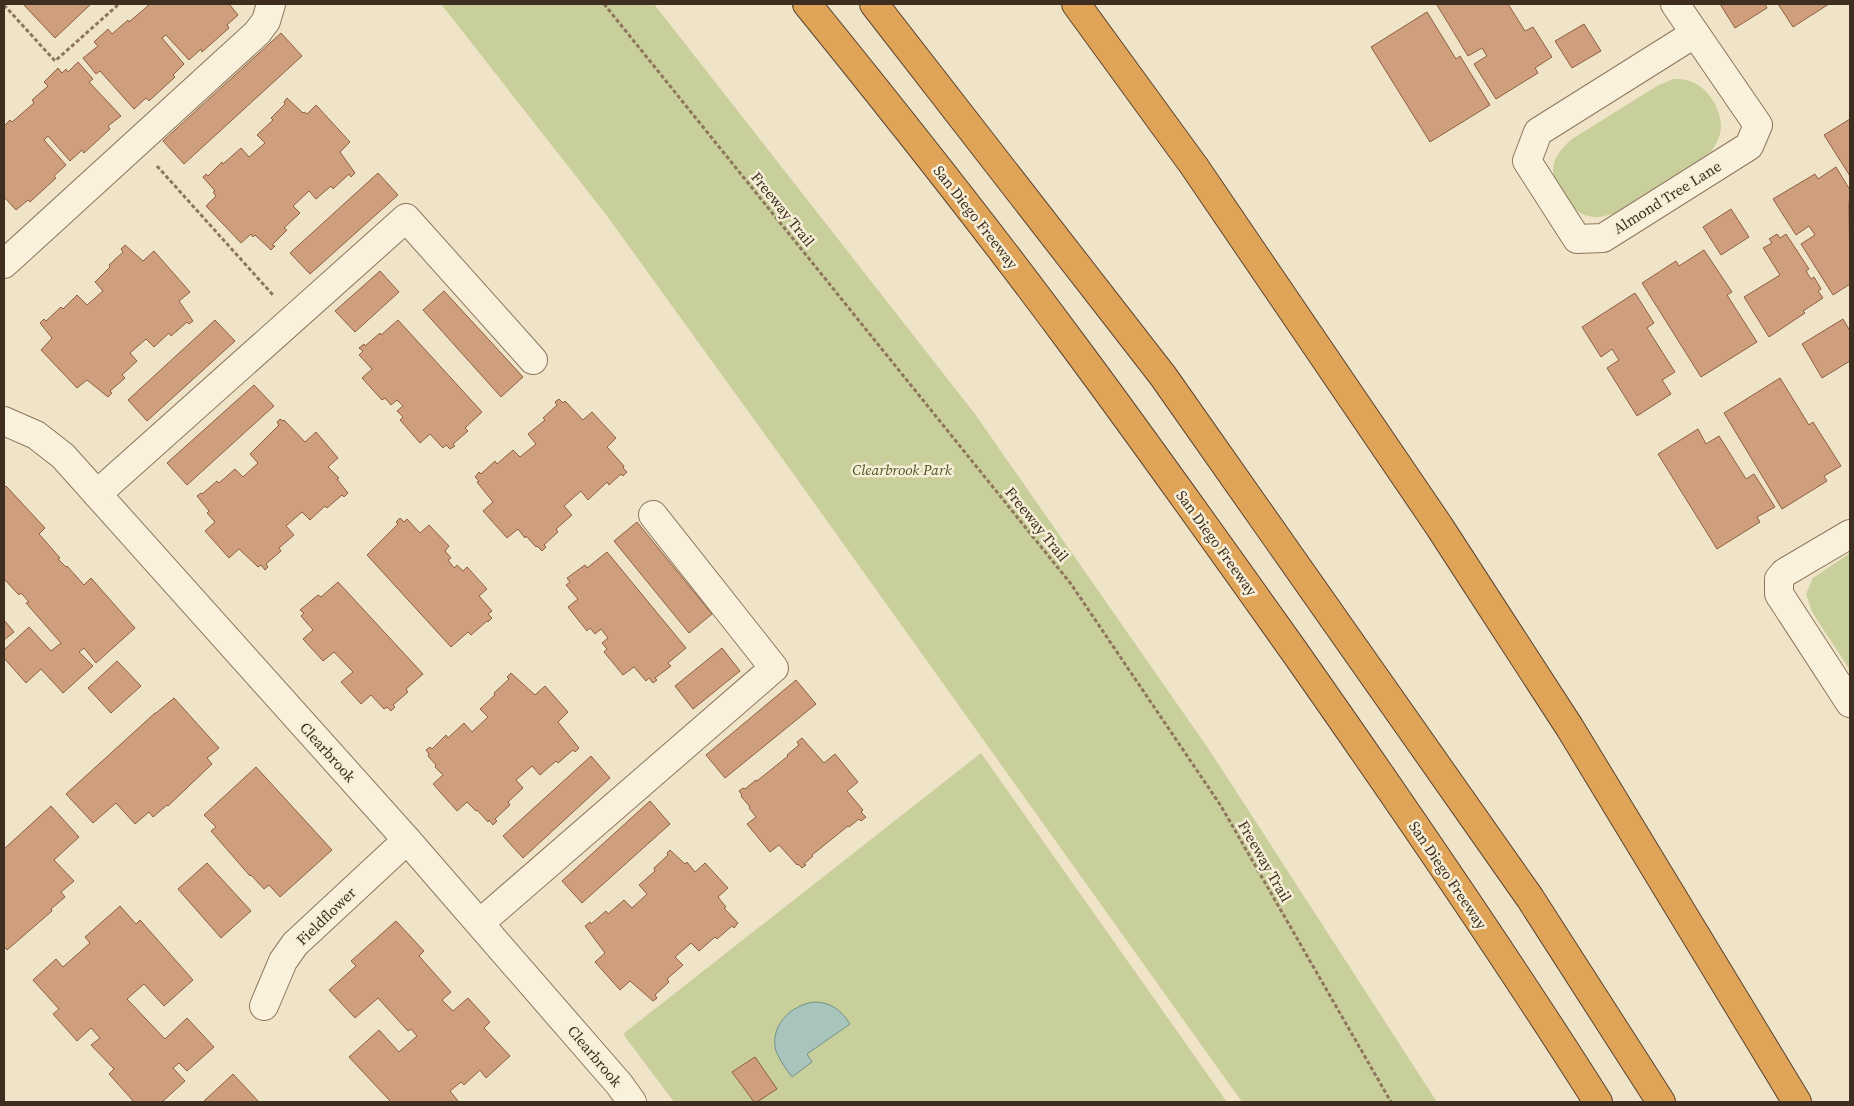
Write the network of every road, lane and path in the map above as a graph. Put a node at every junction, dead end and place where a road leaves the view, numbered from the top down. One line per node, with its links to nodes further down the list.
1 (119, 4): 8 (path)
2 (271, 4): 10 (street)
3 (604, 4): 23 (path, Freeway Trail)
4 (807, 4): 24 (highway, San Diego Freeway)
5 (874, 4): 25 (highway)
6 (1076, 4): 26 (highway)
7 (1675, 4): 9 (street, Almond Tree Lane)
8 (4, 6)
9 (1694, 34): 9 (street, Almond Tree Lane)
10 (137, 143): 11 (street); 12 (path)
11 (4, 264)
12 (294, 318): 13 (street); 15 (street)
13 (534, 360)
14 (5, 421): 15 (street, Clearbrook)
15 (97, 494): 19 (street, Clearbrook)
16 (652, 515): 20 (street)
17 (1850, 534): 18 (street)
18 (1850, 703)
19 (407, 840): 20 (street, Clearbrook); 21 (street, Fieldflower)
20 (480, 923): 22 (street, Clearbrook)
21 (264, 1006)
22 (632, 1102)
23 (1391, 1102)
24 (1598, 1102)
25 (1661, 1102)
26 (1796, 1102)

